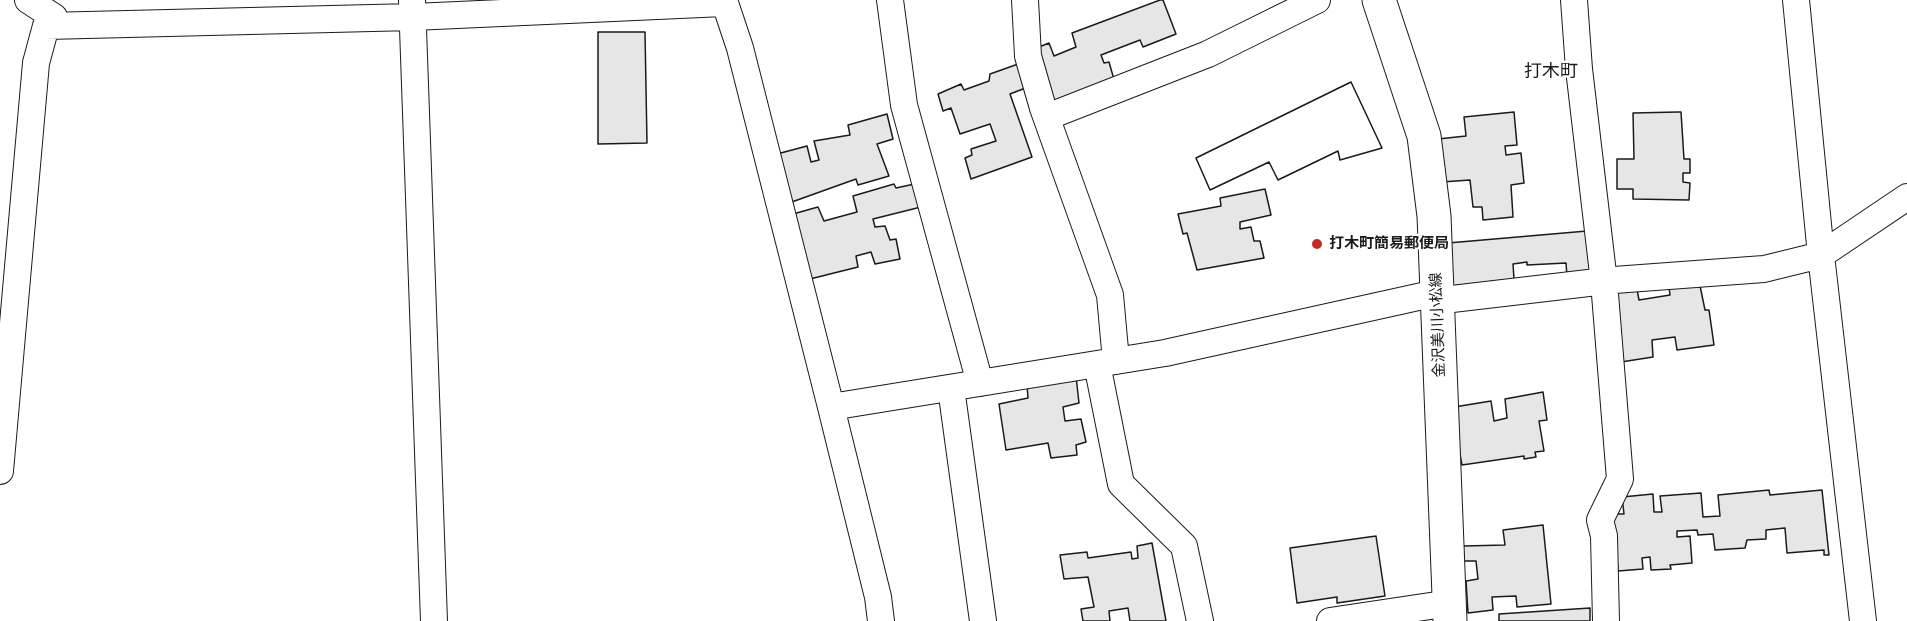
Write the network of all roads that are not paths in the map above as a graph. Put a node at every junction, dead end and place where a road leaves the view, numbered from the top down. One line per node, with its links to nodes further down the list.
1 (28, 0): 10 (street)
2 (890, 0): 17 (street)
3 (1025, 0): 11 (street)
4 (1317, 0): 11 (street)
5 (1379, 0): 15 (main road, 金沢美川小松線)
6 (1574, 0): 14 (street)
7 (1796, 0): 13 (street)
8 (724, 2): 9 (street); 19 (street)
9 (413, 8): 10 (street); 22 (street)
10 (46, 26): 20 (street)
11 (1047, 117): 16 (street)
12 (1907, 197): 13 (street)
13 (1821, 255): 14 (street); 28 (street)
14 (1604, 282): 15 (street); 27 (street)
15 (1436, 299): 16 (street); 21 (main road, 金沢美川小松線)
16 (1107, 362): 17 (street); 25 (street)
17 (980, 383): 18 (street)
18 (951, 388): 19 (street); 24 (street)
19 (831, 407): 23 (street)
20 (0, 471)
21 (1450, 612): 26 (street)
22 (434, 621)
23 (881, 621)
24 (983, 621)
25 (1200, 621)
26 (1330, 621)
27 (1606, 621)
28 (1863, 621)

